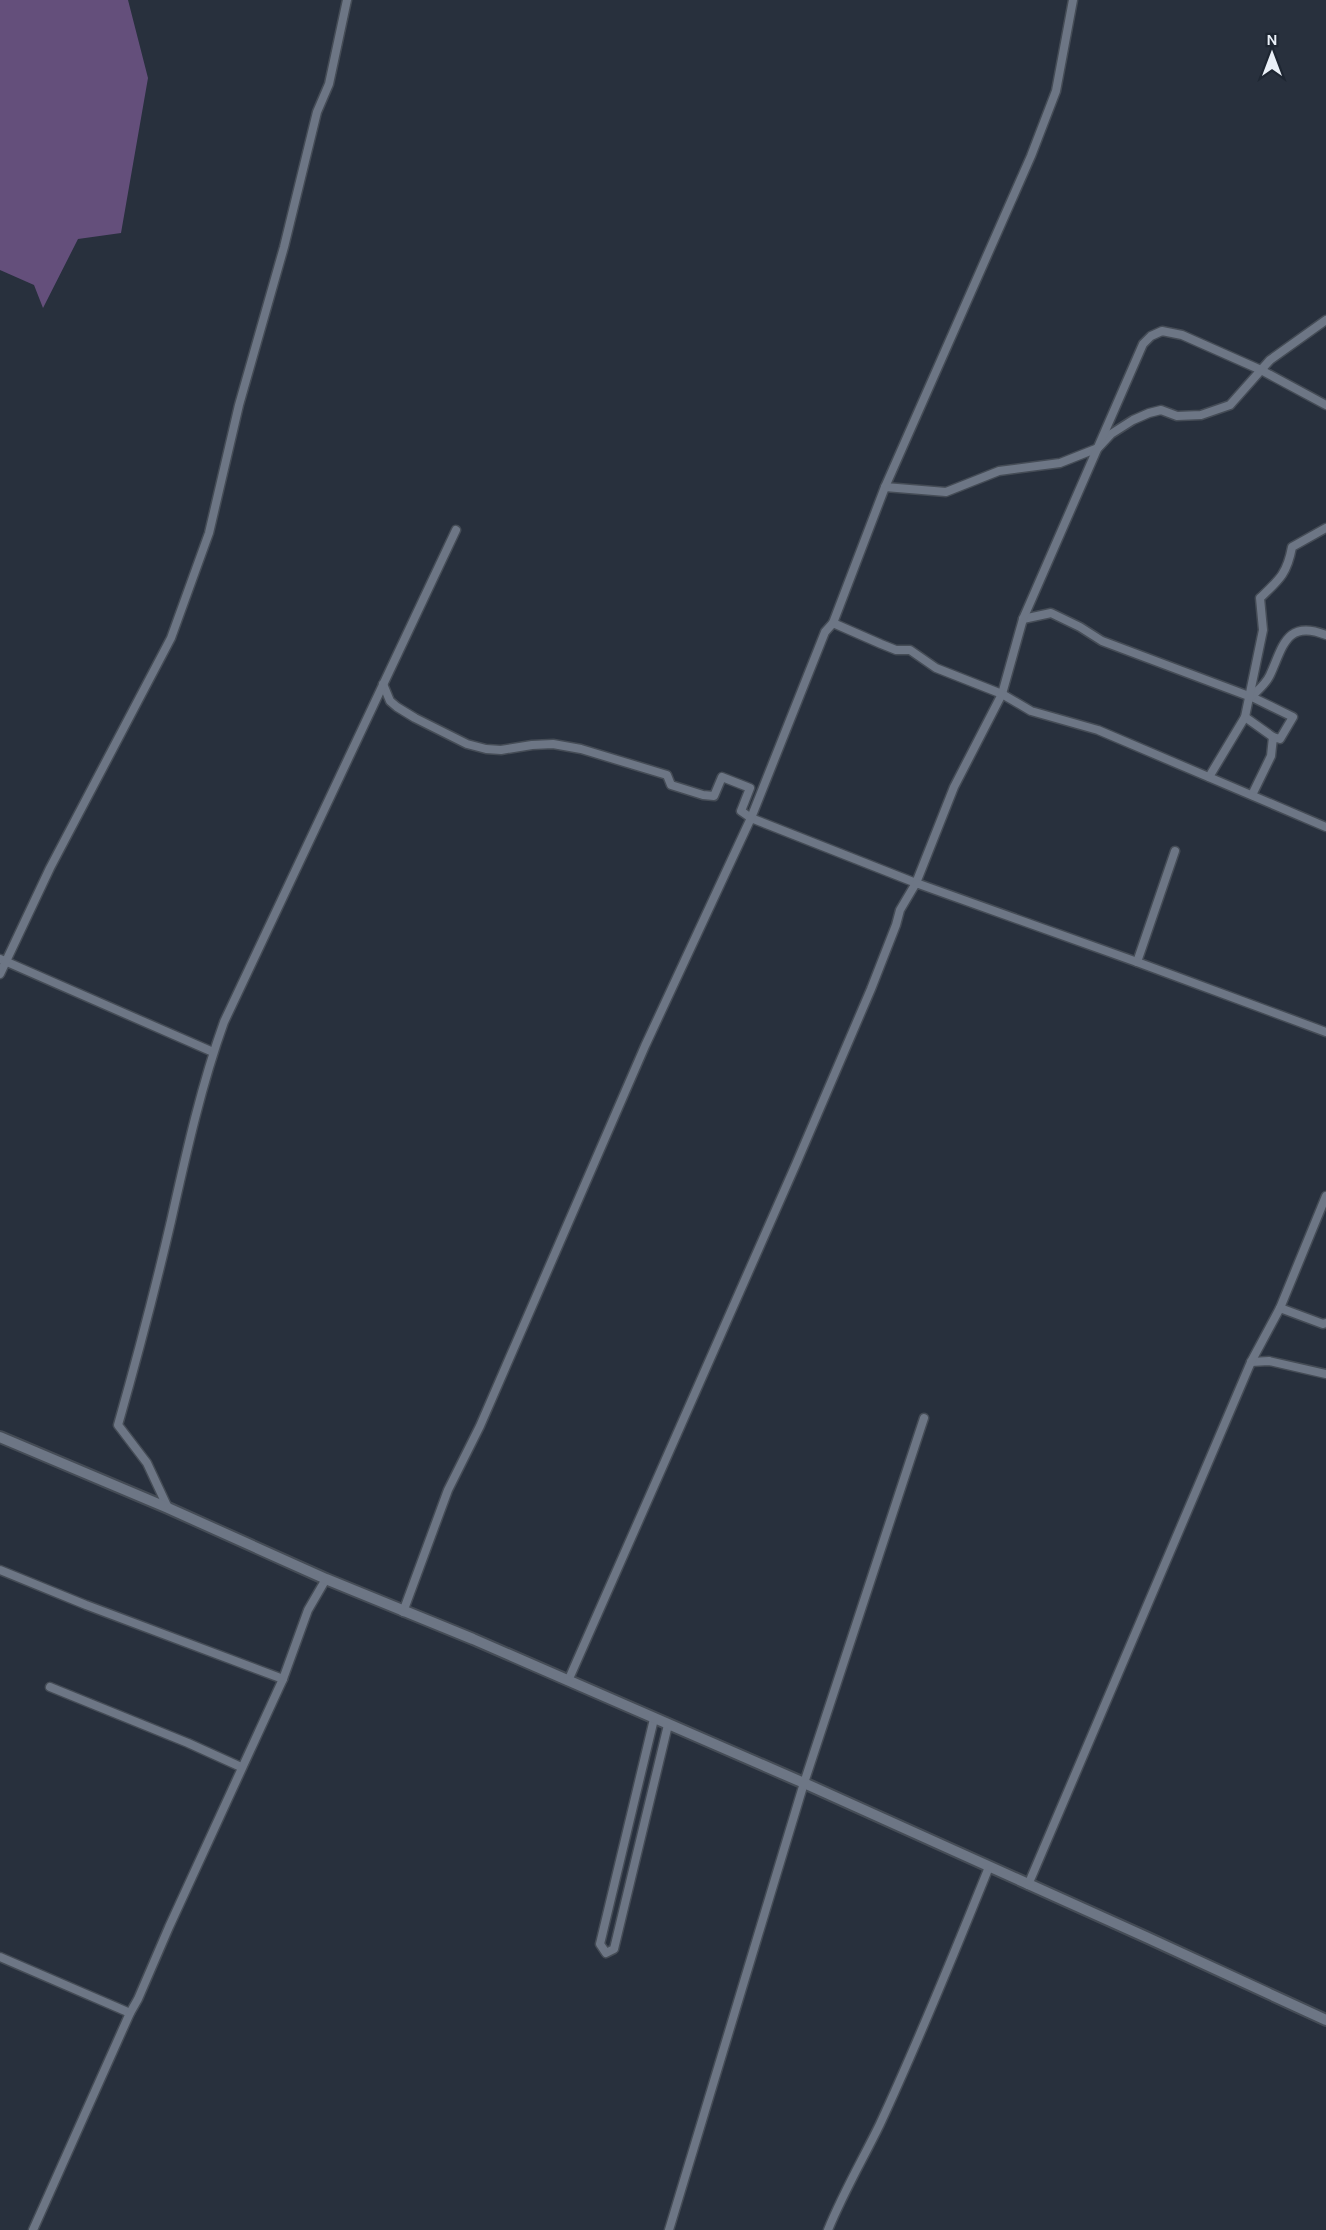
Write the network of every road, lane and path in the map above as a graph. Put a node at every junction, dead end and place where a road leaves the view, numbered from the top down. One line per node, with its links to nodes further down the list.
1 (347, 0): 24 (street)
2 (1073, 0): 7 (street)
3 (1326, 320): 4 (street)
4 (1261, 370): 5 (street); 6 (street); 6 (street)
5 (1326, 405)
6 (1098, 448): 7 (street); 10 (street)
7 (885, 487): 11 (street)
8 (1326, 528): 15 (street)
9 (456, 530): 13 (street)
10 (1023, 620): 14 (street); 15 (street)
11 (833, 623): 14 (street); 20 (street)
12 (1326, 635): 15 (street)
13 (383, 684): 20 (street); 28 (street)
14 (1002, 694): 18 (street); 23 (street)
15 (1250, 697): 16 (street); 17 (street)
16 (1245, 717): 17 (street); 18 (street)
17 (1273, 737): 19 (street)
18 (1209, 777): 19 (street)
19 (1252, 795): 21 (street)
20 (751, 818): 23 (street); 39 (street)
21 (1326, 827)
22 (1174, 850): 25 (street)
23 (916, 883): 25 (street); 41 (street)
24 (3, 960): 26 (street); 28 (street)
25 (1137, 962): 27 (street)
26 (0, 974)
27 (1326, 1032)
28 (213, 1052): 36 (street)
29 (1326, 1196): 30 (street)
30 (1280, 1308): 31 (street); 32 (street)
31 (1325, 1327)
32 (1251, 1362): 33 (street); 48 (street)
33 (1326, 1374)
34 (924, 1418): 46 (street)
35 (0, 1437): 36 (street)
36 (168, 1508): 38 (street)
37 (0, 1570): 40 (street)
38 (326, 1580): 39 (street); 40 (street)
39 (403, 1612): 41 (street)
40 (283, 1679): 45 (street)
41 (568, 1681): 43 (street)
42 (50, 1687): 45 (street)
43 (654, 1719): 44 (street); 44 (street)
44 (669, 1725): 46 (street)
45 (241, 1767): 50 (street)
46 (804, 1784): 47 (street); 53 (street)
47 (989, 1867): 48 (street); 54 (street)
48 (1028, 1885): 51 (street)
49 (0, 1957): 50 (street)
50 (130, 2013): 52 (street)
51 (1326, 2020)
52 (33, 2230)
53 (669, 2230)
54 (828, 2230)

